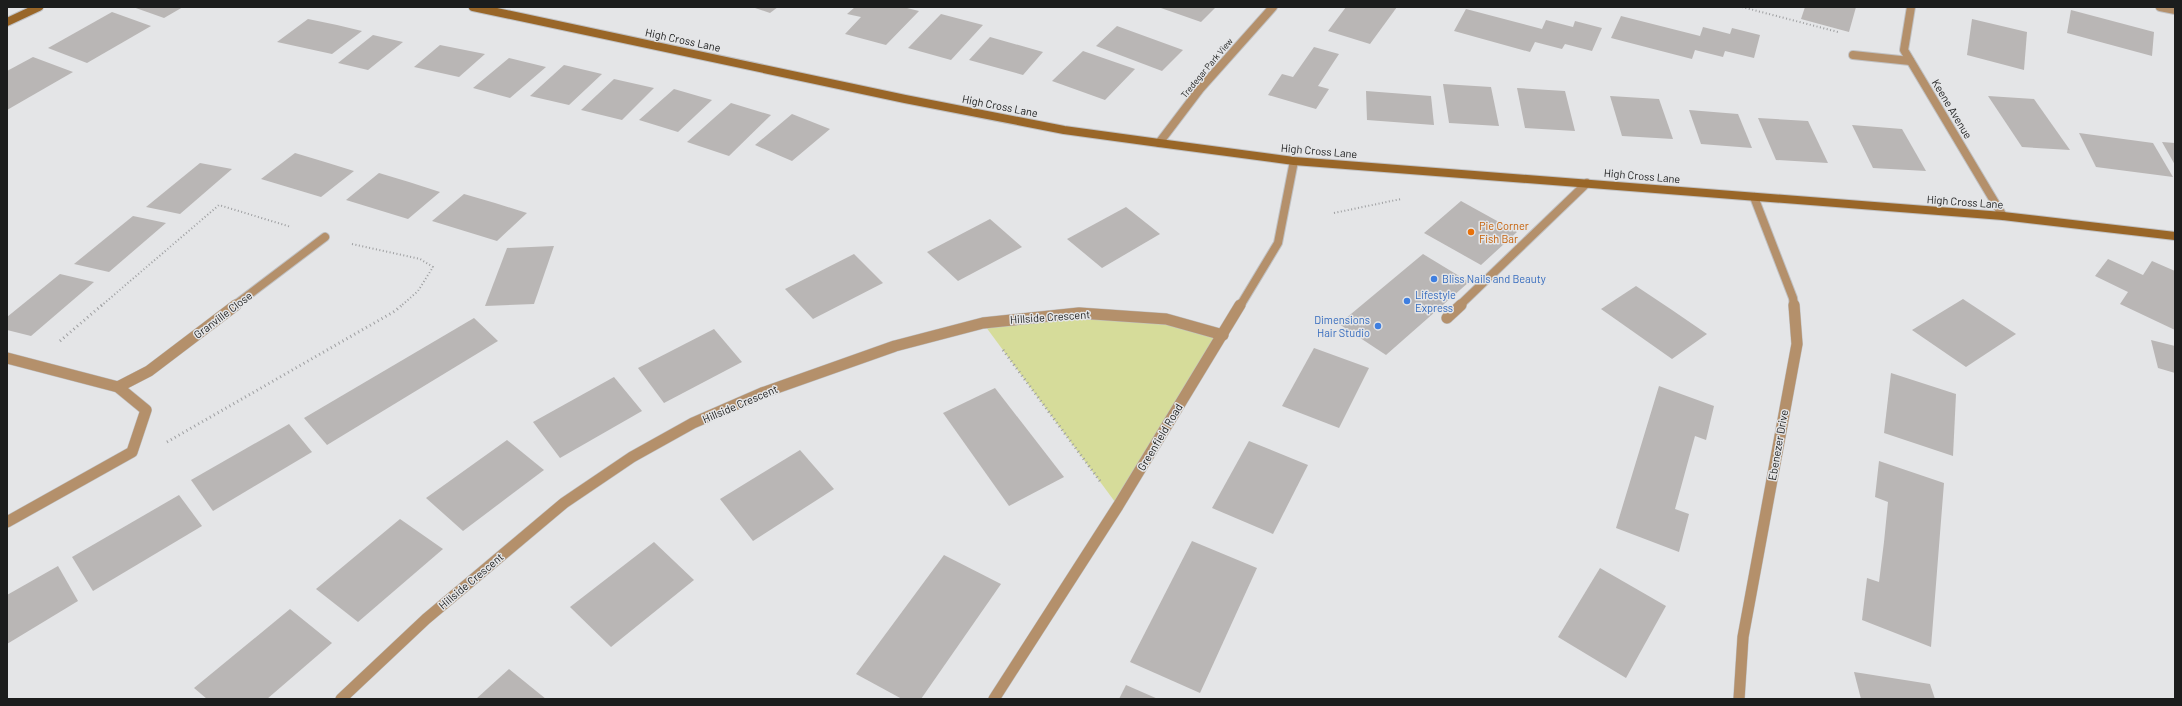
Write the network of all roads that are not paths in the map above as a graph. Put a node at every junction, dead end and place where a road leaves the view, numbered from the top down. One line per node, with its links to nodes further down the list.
1 (39, 7): 7 (street)
2 (473, 7): 10 (street, High Cross Lane)
3 (1273, 7): 10 (street, Tredegar Park View)
4 (1911, 7): 9 (street, Keene Avenue)
5 (2160, 7): 6 (street)
6 (2175, 10)
7 (7, 22)
8 (1854, 54): 9 (street)
9 (1910, 61): 14 (street, Keene Avenue)
10 (1159, 143): 11 (street, High Cross Lane)
11 (1294, 161): 12 (street, High Cross Lane); 18 (street, Greenfield Road)
12 (1586, 183): 13 (street, High Cross Lane); 17 (street)
13 (1754, 197): 14 (street, High Cross Lane); 24 (street, Ebenezer Drive)
14 (2003, 216): 15 (street, High Cross Lane)
15 (2175, 236)
16 (325, 237): 20 (street, Granville Close)
17 (1447, 318)
18 (1222, 335): 22 (street, Hillside Crescent); 23 (street, Greenfield Road)
19 (7, 358): 20 (street)
20 (118, 387): 21 (street)
21 (7, 522)
22 (341, 699)
23 (994, 699)
24 (1740, 699)

